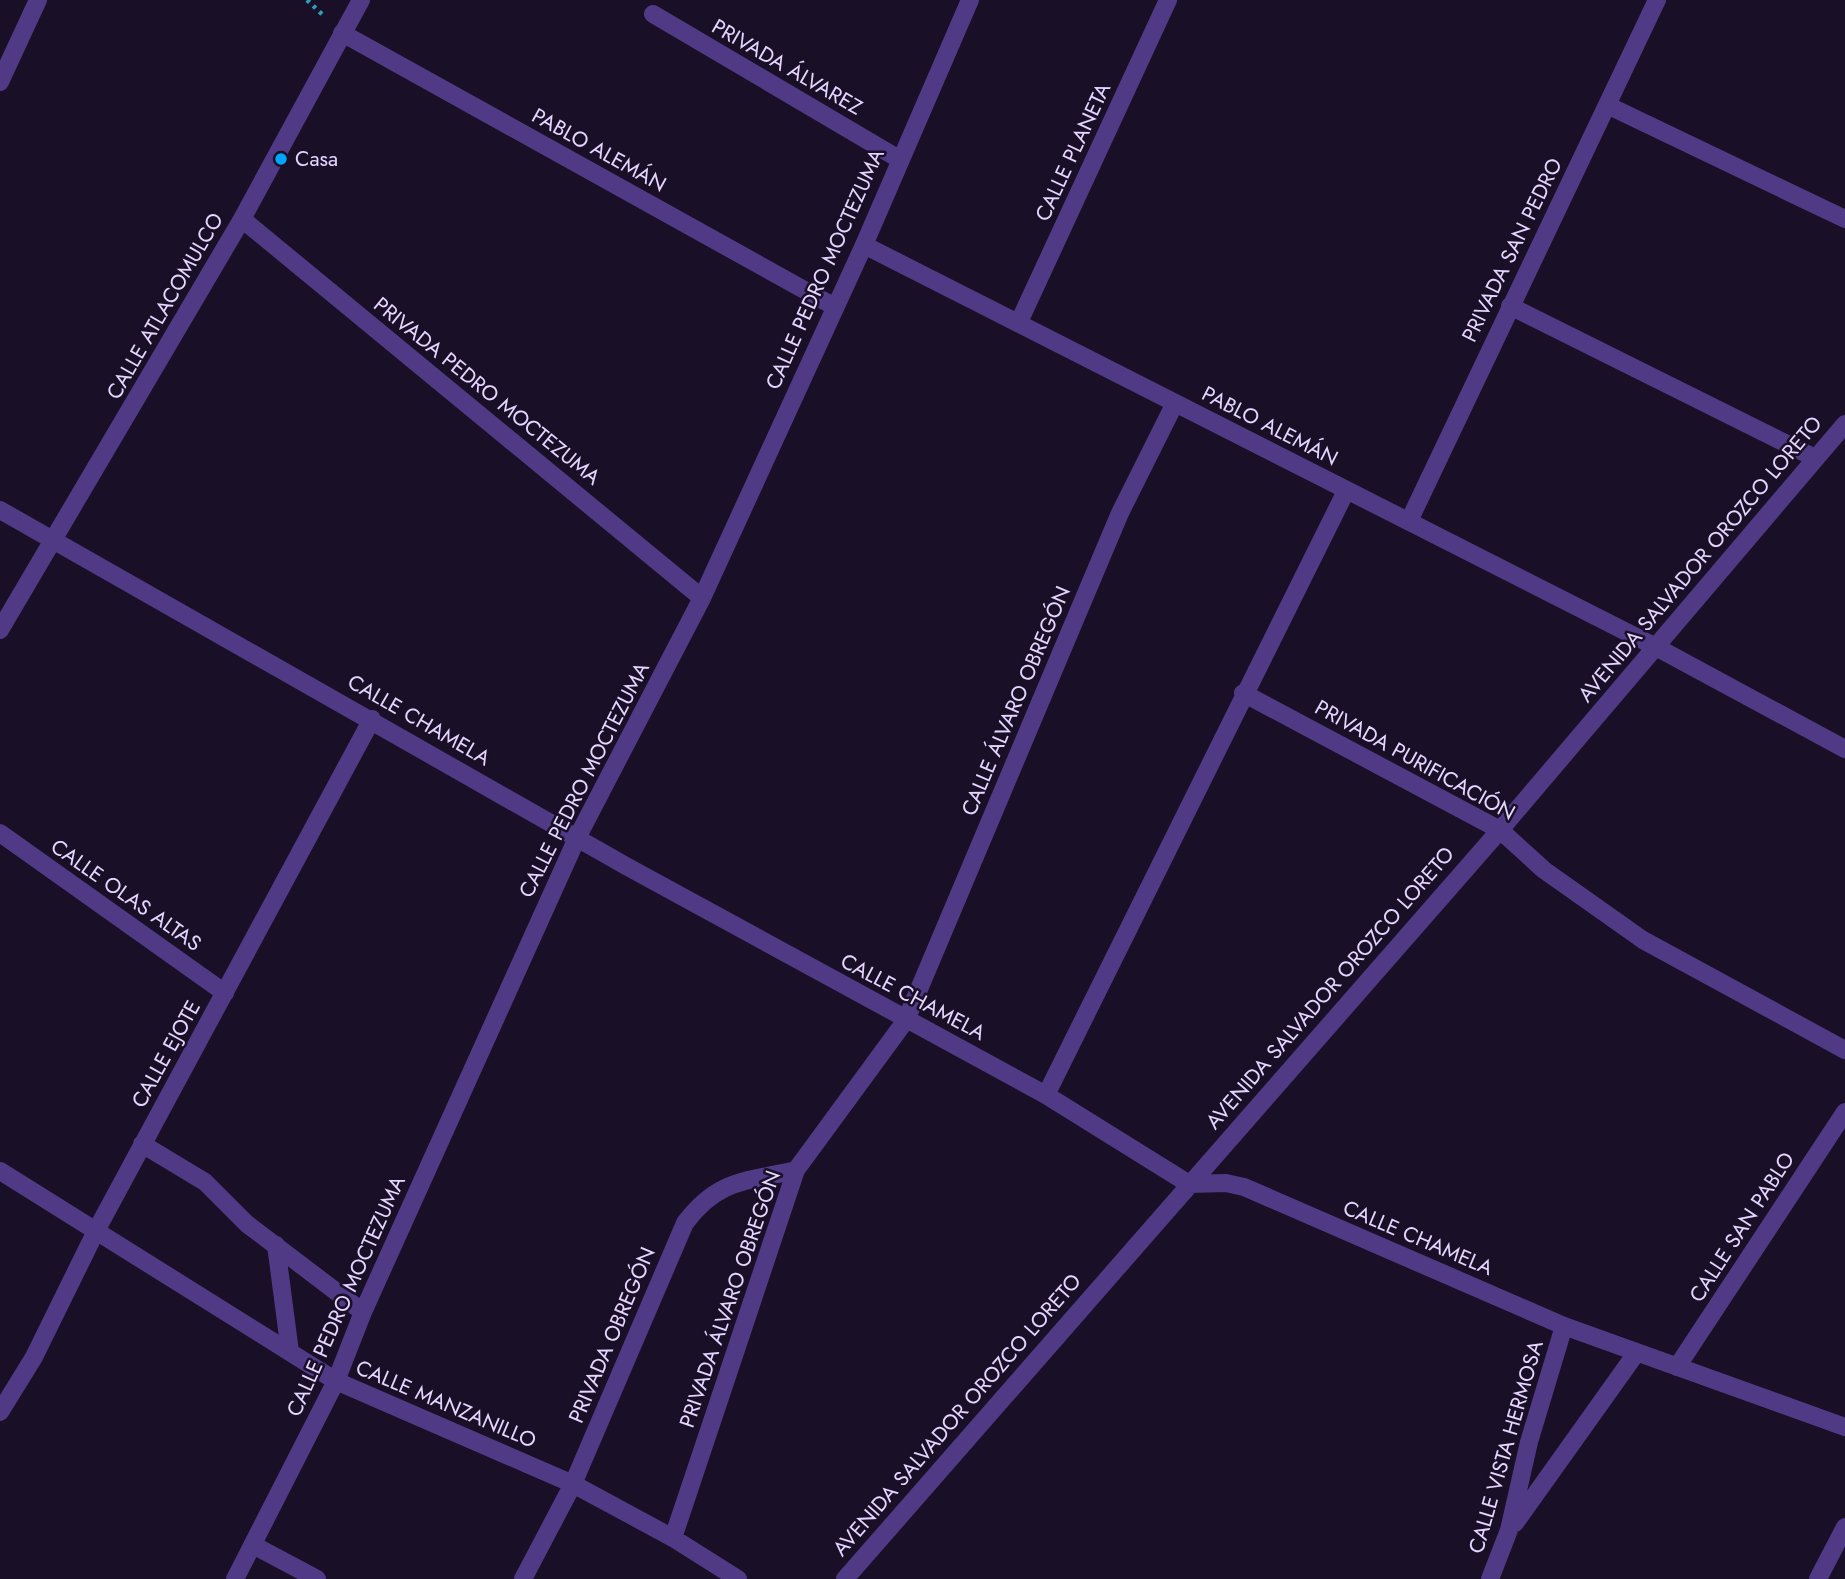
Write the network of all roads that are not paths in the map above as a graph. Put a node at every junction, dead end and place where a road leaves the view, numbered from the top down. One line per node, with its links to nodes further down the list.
1 (38, 0): 8 (street)
2 (361, 0): 7 (street, CALLE ATLACOMULCO)
3 (970, 0): 10 (street, CALLE PEDRO MOCTEZUMA)
4 (1168, 0): 16 (street, CALLE PLANETA)
5 (1657, 0): 9 (street, PRIVADA SAN PEDRO)
6 (653, 14): 10 (street, PRIVADA ÁLVAREZ)
7 (342, 33): 11 (street, CALLE ATLACOMULCO); 14 (street, PABLO ALEMÁN)
8 (0, 82)
9 (1607, 105): 12 (street); 15 (street, PRIVADA SAN PEDRO)
10 (899, 159): 13 (street, CALLE PEDRO MOCTEZUMA)
11 (242, 219): 23 (street, CALLE ATLACOMULCO); 24 (street, PRIVADA PEDRO MOCTEZUMA)
12 (1845, 219)
13 (864, 246): 14 (street, CALLE PEDRO MOCTEZUMA); 16 (street, PABLO ALEMÁN)
14 (835, 306): 24 (street, CALLE PEDRO MOCTEZUMA)
15 (1510, 306): 19 (street); 22 (street, PRIVADA SAN PEDRO)
16 (1019, 322): 17 (street, PABLO ALEMÁN)
17 (1175, 403): 20 (street, PABLO ALEMÁN); 34 (street, CALLE ÁLVARO OBREGÓN)
18 (1845, 424): 19 (street, AVENIDA SALVADOR OROZCO LORETO)
19 (1815, 458): 26 (street, AVENIDA SALVADOR OROZCO LORETO)
20 (1346, 491): 22 (street, PABLO ALEMÁN); 27 (street)
21 (0, 510): 23 (street, CALLE CHAMELA)
22 (1409, 521): 26 (street, PABLO ALEMÁN)
23 (54, 540): 25 (street, CALLE ATLACOMULCO); 28 (street, CALLE CHAMELA)
24 (702, 598): 32 (street, CALLE PEDRO MOCTEZUMA)
25 (0, 630)
26 (1656, 647): 29 (street, PABLO ALEMÁN); 30 (street, AVENIDA SALVADOR OROZCO LORETO)
27 (1243, 693): 30 (street, PRIVADA PURIFICACIÓN); 36 (street)
28 (372, 719): 32 (street, CALLE CHAMELA); 33 (street, CALLE EJOTE)
29 (1845, 749)
30 (1500, 830): 35 (street, PRIVADA PURIFICACIÓN); 41 (street, AVENIDA SALVADOR OROZCO LORETO)
31 (0, 834): 33 (street, CALLE OLAS ALTAS)
32 (577, 838): 34 (street, CALLE CHAMELA); 44 (street, CALLE PEDRO MOCTEZUMA)
33 (225, 993): 38 (street, CALLE EJOTE)
34 (906, 1020): 36 (street, CALLE CHAMELA); 39 (street, PRIVADA ÁLVARO OBREGÓN)
35 (1845, 1050)
36 (1046, 1094): 41 (street, CALLE CHAMELA)
37 (1845, 1112): 48 (street, CALLE SAN PABLO)
38 (142, 1144): 42 (street, CALLE EJOTE); 43 (street)
39 (796, 1170): 52 (street, PRIVADA OBREGÓN); 55 (street, PRIVADA ÁLVARO OBREGÓN)
40 (0, 1171): 42 (street, CALLE MANZANILLO)
41 (1189, 1184): 45 (street, CALLE CHAMELA); 61 (street, AVENIDA SALVADOR OROZCO LORETO)
42 (96, 1231): 46 (street, CALLE MANZANILLO); 50 (street, CALLE EJOTE)
43 (276, 1245): 44 (street); 46 (street)
44 (363, 1312): 49 (street, CALLE PEDRO MOCTEZUMA)
45 (1564, 1326): 47 (street, CALLE CHAMELA); 54 (street, CALLE VISTA HERMOSA)
46 (290, 1352): 49 (street, CALLE MANZANILLO)
47 (1637, 1352): 48 (street, CALLE CHAMELA); 54 (street)
48 (1677, 1367): 51 (street, CALLE CHAMELA)
49 (336, 1381): 52 (street, CALLE MANZANILLO); 56 (street, CALLE PEDRO MOCTEZUMA)
50 (0, 1412)
51 (1845, 1427)
52 (573, 1483): 55 (street, CALLE MANZANILLO); 59 (street, PRIVADA OBREGÓN)
53 (1845, 1527): 63 (street)
54 (1509, 1530): 62 (street, CALLE VISTA HERMOSA)
55 (673, 1538): 60 (street, CALLE MANZANILLO)
56 (253, 1545): 57 (street, CALLE PEDRO MOCTEZUMA); 58 (street)
57 (235, 1579)
58 (317, 1579)
59 (523, 1579)
60 (738, 1579)
61 (845, 1579)
62 (1490, 1579)
63 (1818, 1579)

